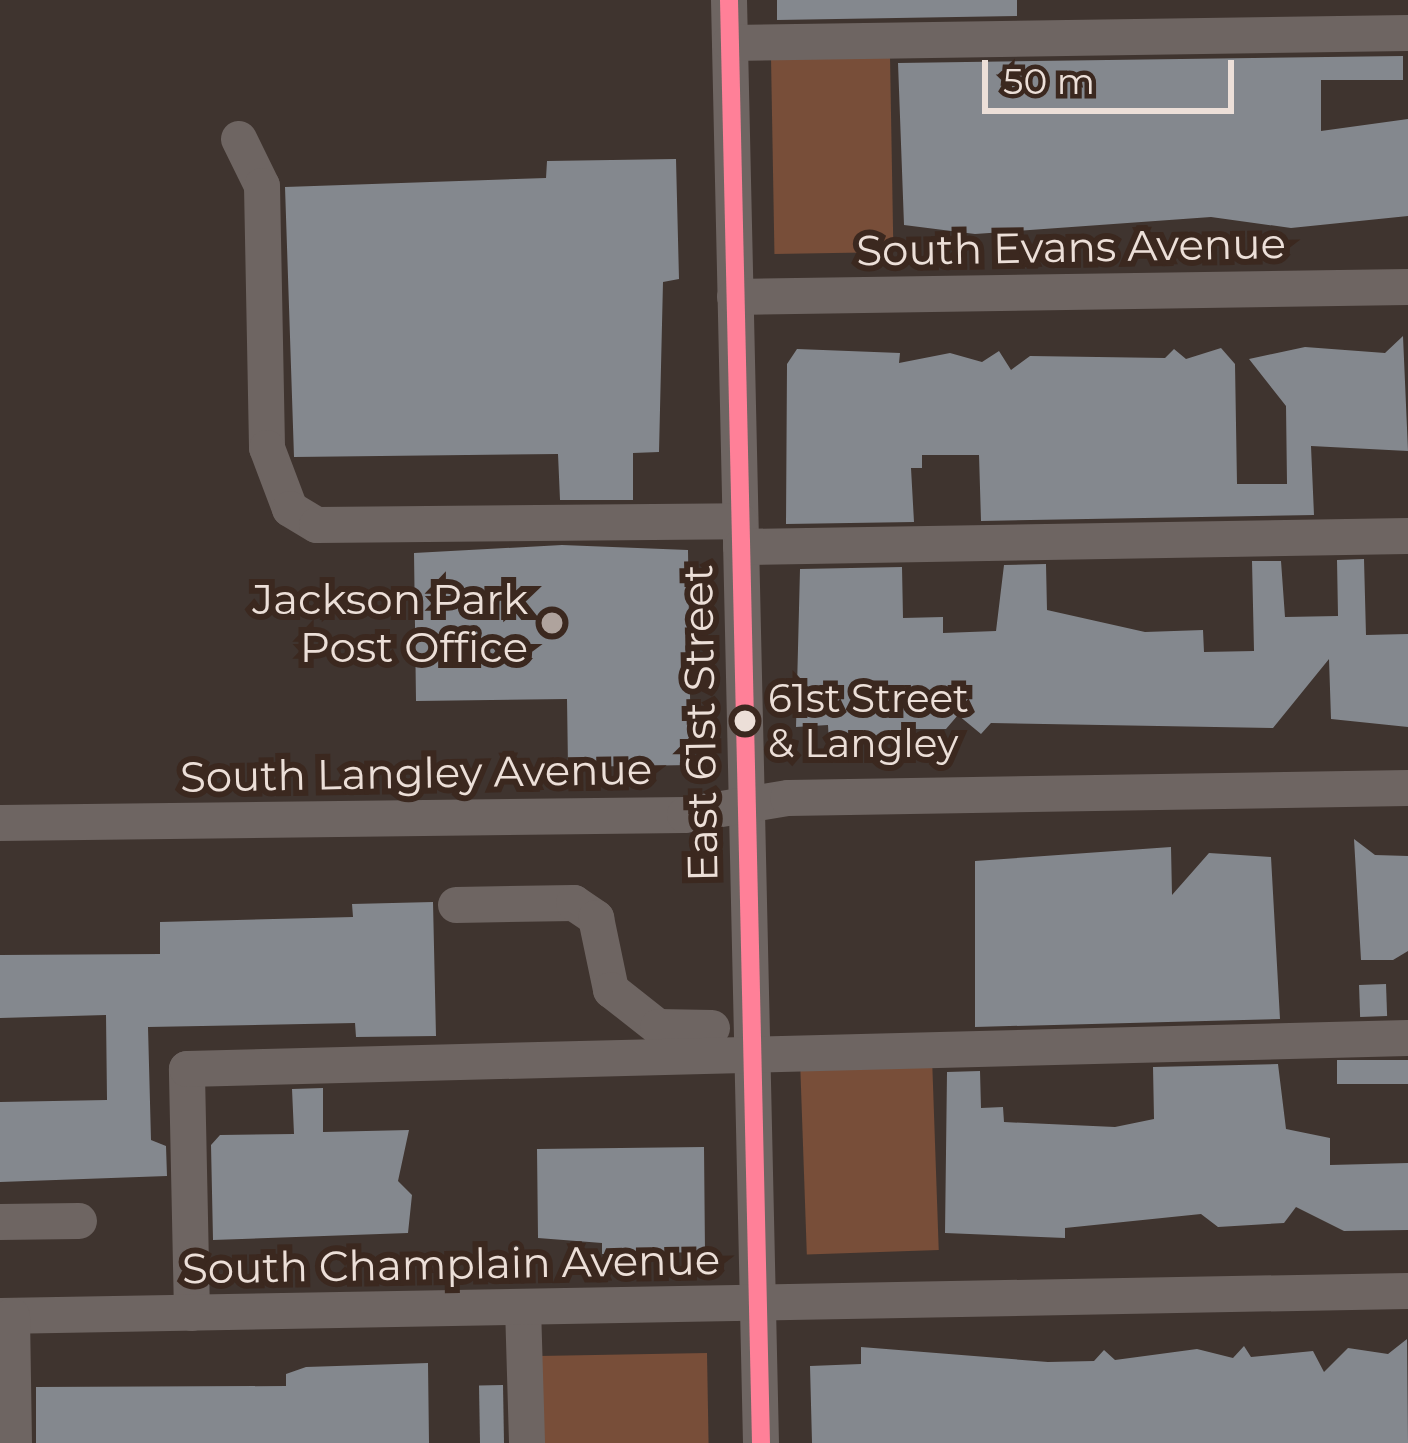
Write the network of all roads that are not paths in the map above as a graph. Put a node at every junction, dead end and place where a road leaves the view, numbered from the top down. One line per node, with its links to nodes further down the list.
1 (729, 0): 3 (street, East 61st Street)
2 (1408, 33): 3 (street)
3 (730, 43): 6 (street, East 61st Street)
4 (239, 139): 7 (street)
5 (1408, 287): 6 (street, South Evans Avenue)
6 (735, 297): 7 (street, East 61st Street)
7 (740, 534): 8 (street); 10 (street, East 61st Street)
8 (1408, 536)
9 (1408, 788): 10 (street, South Langley Avenue)
10 (746, 806): 11 (street, South Langley Avenue); 13 (street, East 61st Street)
11 (0, 823)
12 (456, 905): 13 (street)
13 (752, 1038): 14 (street); 18 (street, East 61st Street); 20 (street)
14 (1408, 1038)
15 (79, 1221): 16 (street)
16 (0, 1222)
17 (1408, 1291): 18 (street, South Champlain Avenue)
18 (758, 1303): 19 (street, South Champlain Avenue); 24 (street, East 61st Street)
19 (523, 1307): 20 (street, South Champlain Avenue); 23 (street)
20 (192, 1313): 21 (street, South Champlain Avenue)
21 (6, 1316): 22 (street)
22 (14, 1443)
23 (526, 1443)
24 (761, 1443)

